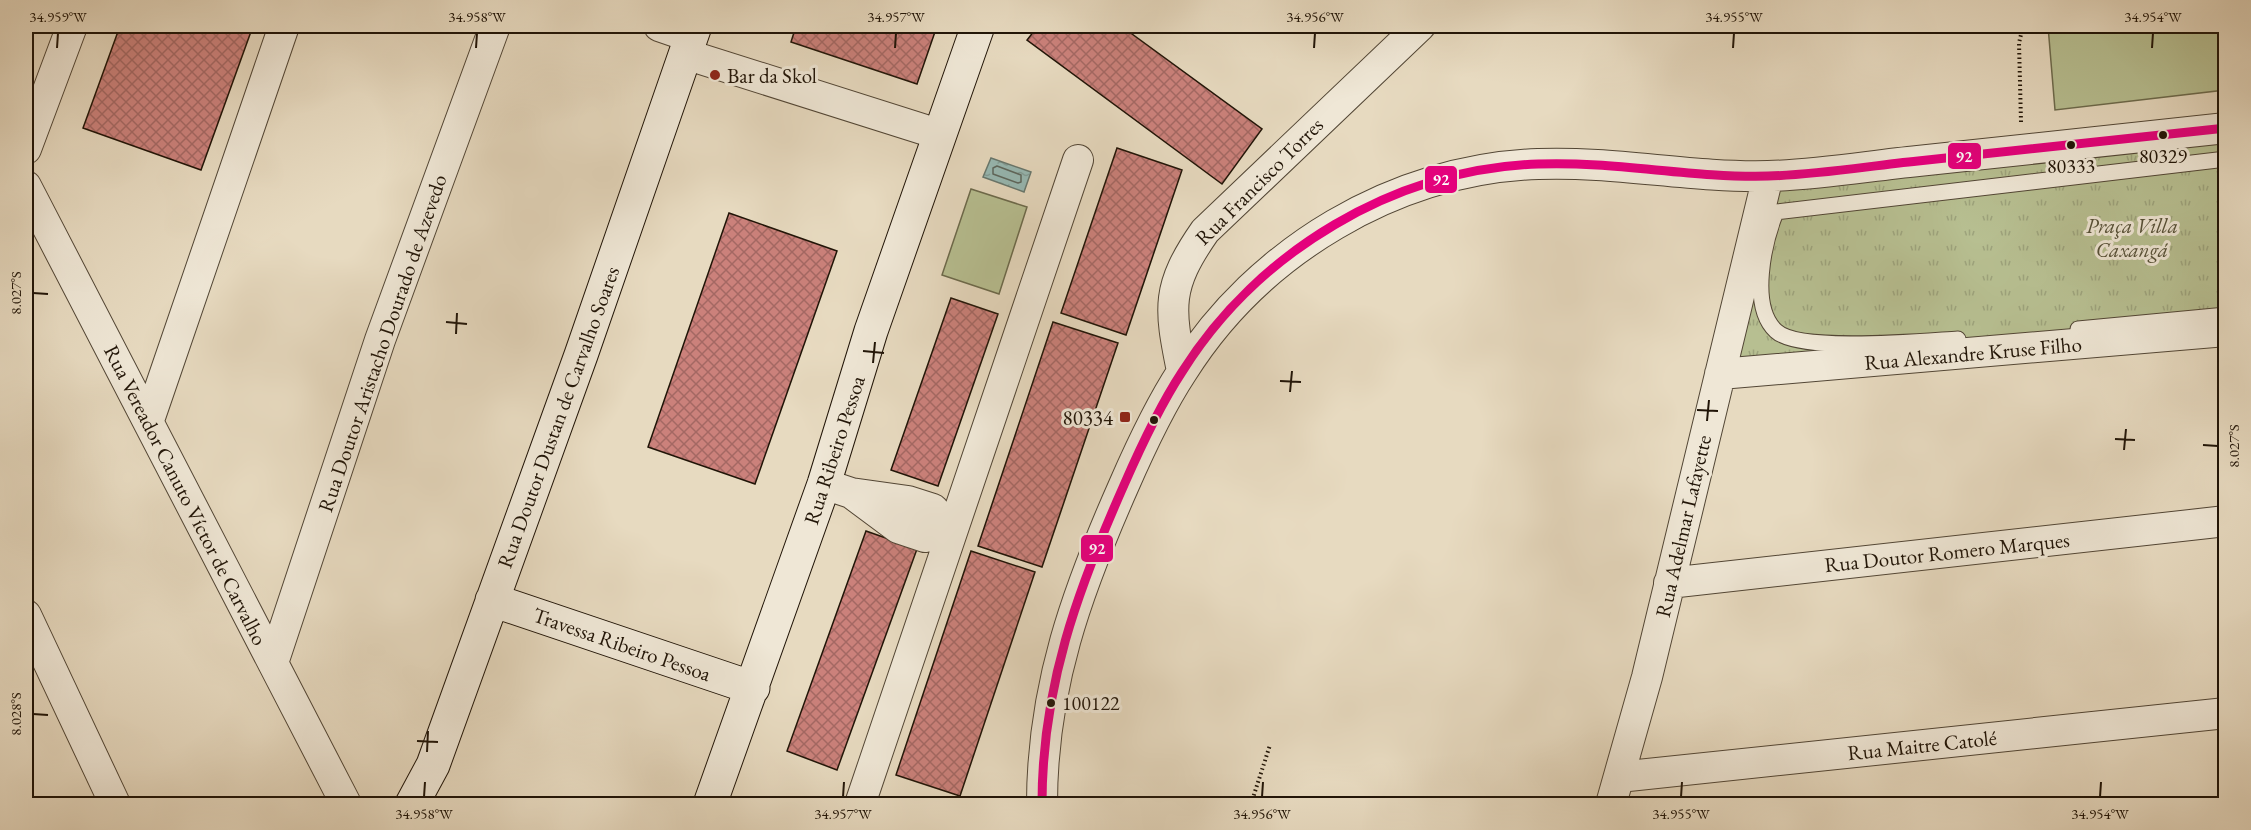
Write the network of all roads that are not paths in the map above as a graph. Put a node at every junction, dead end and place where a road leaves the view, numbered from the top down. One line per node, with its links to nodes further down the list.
1 (72, 26): 10 (street)
2 (284, 26): 21 (street)
3 (495, 26): 28 (street, Rua Doutor Aristacho Dourado de Azevedo)
4 (659, 26): 7 (street)
5 (978, 26): 9 (main road, Rua Ribeiro Pessoa)
6 (1420, 26): 19 (street, Rua Francisco Torres)
7 (690, 39): 9 (street); 26 (main road, Rua Doutor Dustan de Carvalho Soares)
8 (2226, 128): 13 (street)
9 (939, 134): 22 (main road, Rua Ribeiro Pessoa)
10 (26, 149)
11 (2226, 159): 15 (lane)
12 (1078, 160): 24 (street)
13 (1768, 176): 15 (lane); 19 (street); 20 (street, Rua Adelmar Lafayette)
14 (26, 189): 21 (street, Rua Vereador Canuto Víctor de Carvalho)
15 (1776, 212): 18 (lane)
16 (2226, 315): 18 (lane)
17 (2226, 331): 18 (street, Rua Alexandre Kruse Filho)
18 (2052, 339): 20 (street, Rua Alexandre Kruse Filho)
19 (1182, 371): 37 (street)
20 (1720, 374): 25 (street, Rua Adelmar Lafayette)
21 (149, 420): 28 (street, Rua Vereador Canuto Víctor de Carvalho)
22 (838, 488): 24 (street); 29 (main road, Rua Ribeiro Pessoa)
23 (2226, 521): 25 (street, Rua Doutor Romero Marques)
24 (951, 530): 36 (street)
25 (1669, 583): 31 (street, Rua Adelmar Lafayette)
26 (492, 600): 29 (main road, Travessa Ribeiro Pessoa); 34 (main road, Rua Doutor Dustan de Carvalho Soares)
27 (26, 615): 32 (street)
28 (273, 663): 33 (street, Rua Vereador Canuto Víctor de Carvalho)
29 (753, 688): 35 (main road, Rua Ribeiro Pessoa)
30 (2226, 713): 31 (street, Rua Maitre Catolé)
31 (1615, 791)
32 (115, 804)
33 (346, 804)
34 (412, 804)
35 (710, 804)
36 (860, 804)
37 (1042, 804)

